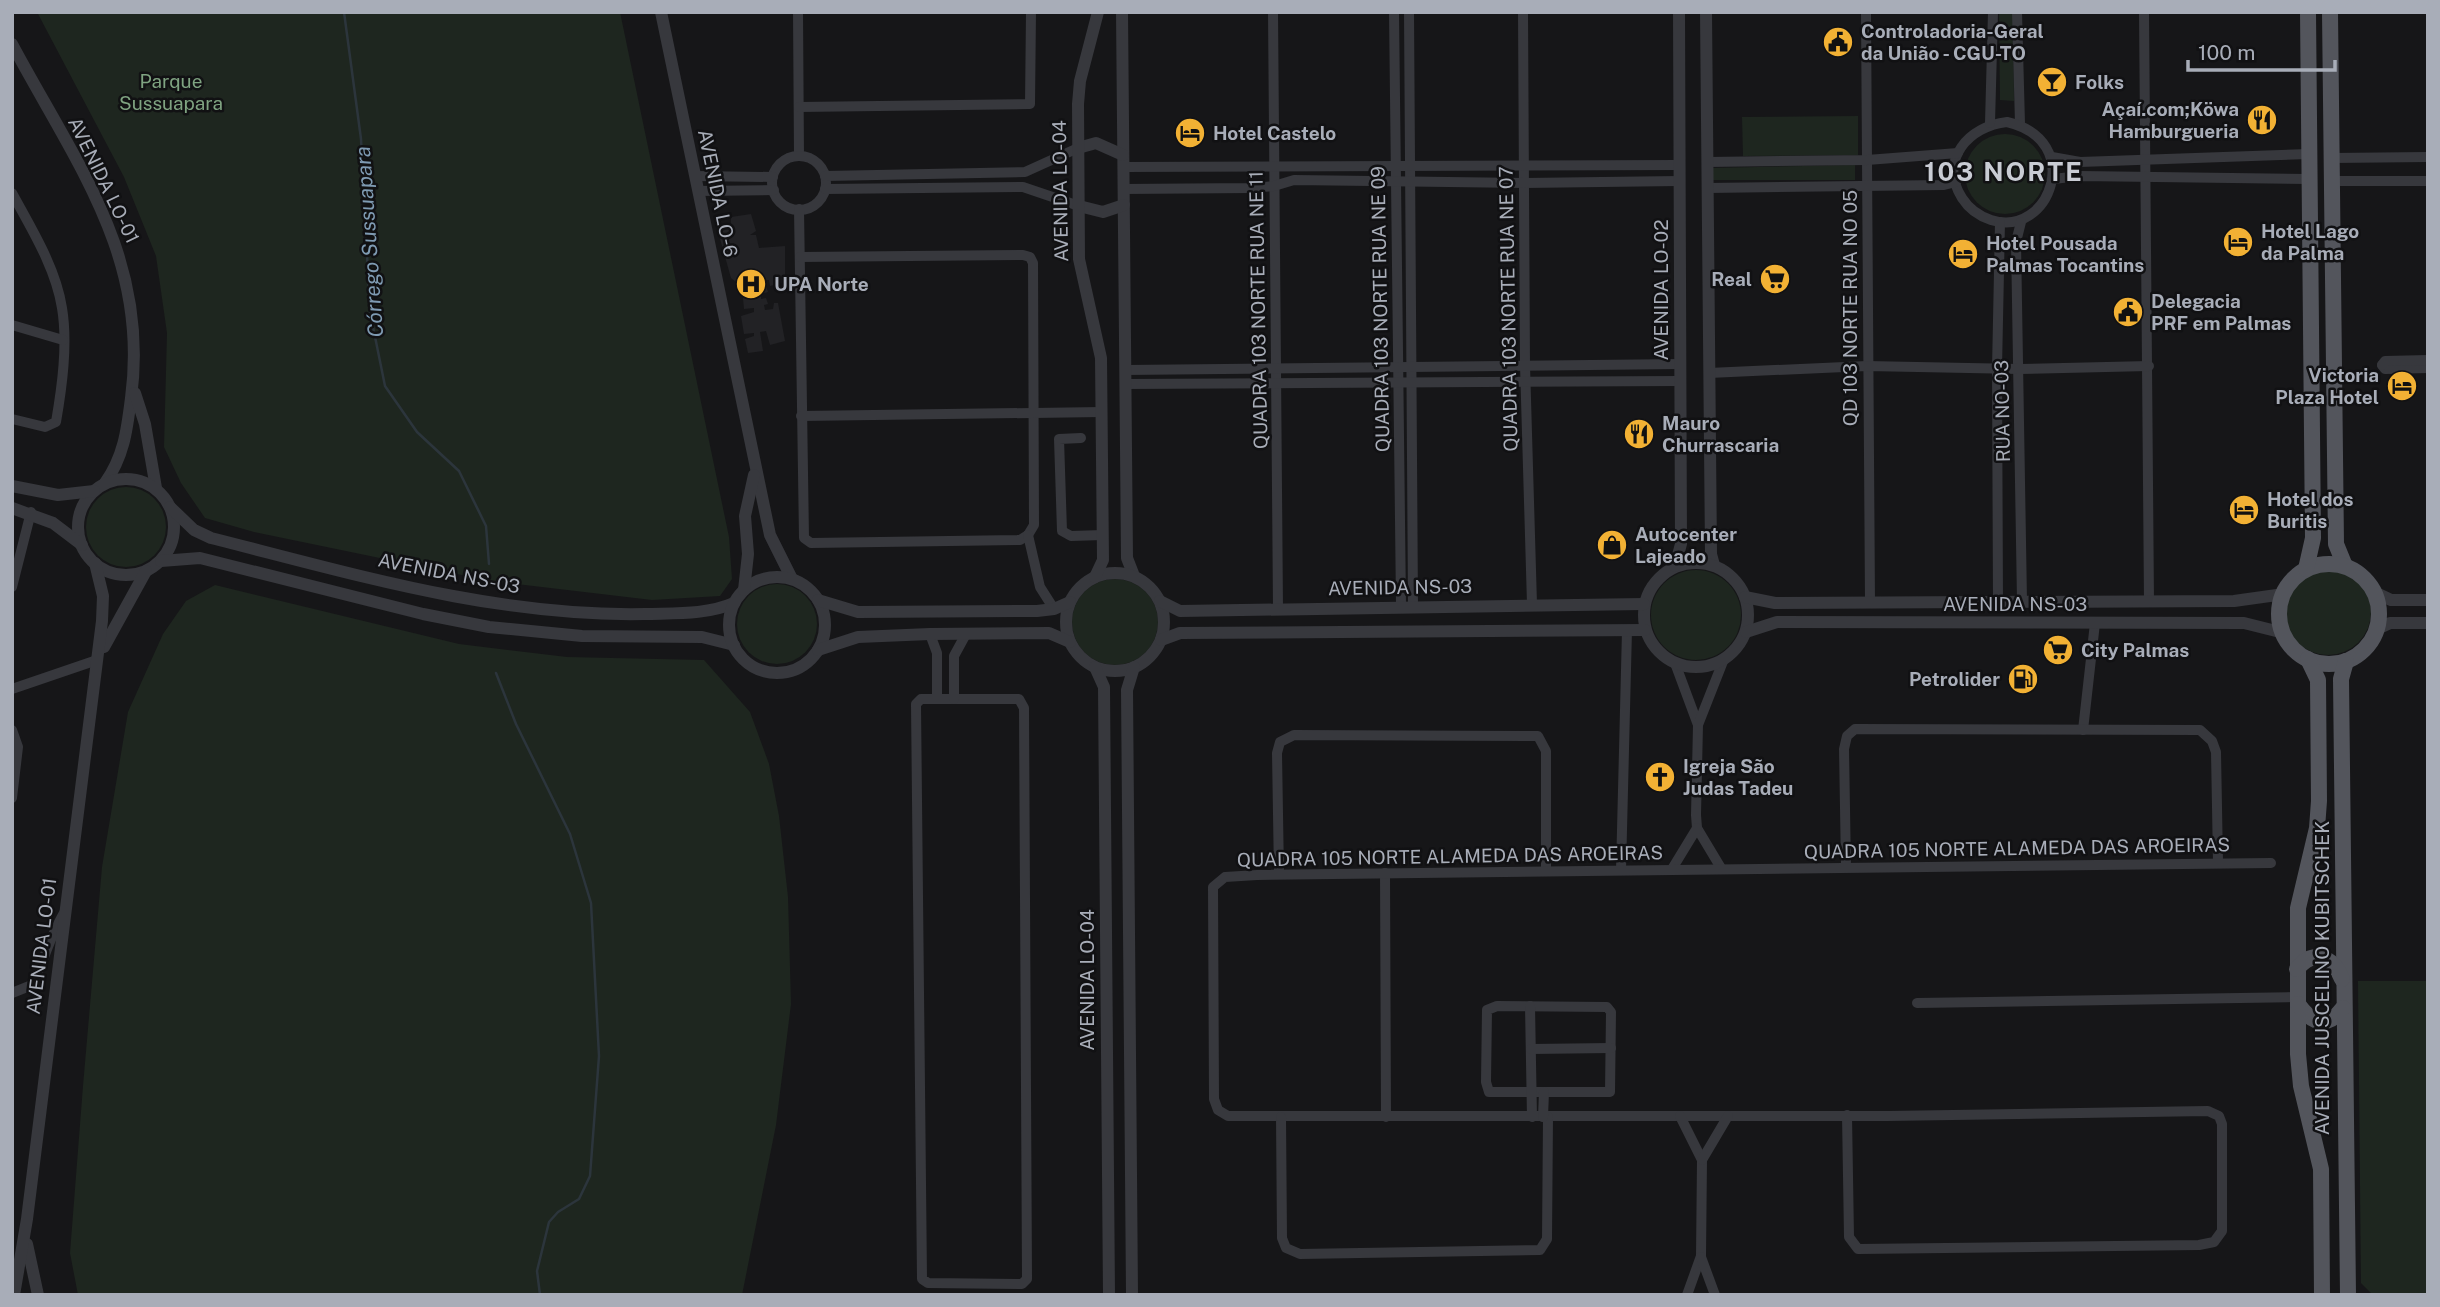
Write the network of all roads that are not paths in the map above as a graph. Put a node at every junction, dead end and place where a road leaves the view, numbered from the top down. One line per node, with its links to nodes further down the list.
1 (661, 12): 38 (street, AVENIDA LO-6)
2 (797, 12): 19 (street)
3 (1031, 12): 19 (street)
4 (1098, 12): 22 (street, AVENIDA LO-04)
5 (1122, 12): 31 (street)
6 (1273, 12): 37 (street, QUADRA 103 NORTE RUA NE 11)
7 (1394, 12): 33 (street, QUADRA 103 NORTE RUA NE 09)
8 (1409, 12): 34 (street, QUADRA 103 NORTE RUA NE 09)
9 (1523, 12): 35 (street, QUADRA 103 NORTE RUA NE 07)
10 (1679, 12): 36 (street, AVENIDA LO-02)
11 (1706, 12): 32 (street)
12 (1866, 12): 30 (street, QD 103 NORTE RUA NO 05)
13 (1993, 12): 20 (street)
14 (2017, 12): 21 (street)
15 (2144, 12): 29 (street)
16 (2308, 12): 24 (main road)
17 (2330, 12): 28 (main road)
18 (12, 44): 85 (street, AVENIDA LO-01)
19 (799, 107): 25 (street)
20 (1990, 123): 21 (street); 23 (street)
21 (2020, 124): 26 (street)
22 (1078, 148): 31 (street); 39 (street); 60 (street, AVENIDA LO-04)
23 (1958, 153): 30 (street); 49 (street)
24 (2308, 154): 29 (street); 43 (main road)
25 (799, 156): 39 (street); 40 (street)
26 (2052, 157): 29 (street); 42 (street)
27 (2428, 157): 28 (street)
28 (2332, 158): 47 (main road)
29 (2146, 159): 41 (street)
30 (1867, 160): 32 (street); 52 (street, QD 103 NORTE RUA NO 05)
31 (1123, 161): 37 (street); 55 (street)
32 (1708, 162): 53 (street)
33 (1396, 165): 34 (street); 37 (street); 44 (street, QUADRA 103 NORTE RUA NE 09)
34 (1409, 165): 35 (street); 45 (street, QUADRA 103 NORTE RUA NE 09)
35 (1524, 165): 36 (street); 50 (street, QUADRA 103 NORTE RUA NE 07)
36 (1679, 165): 46 (street, AVENIDA LO-02)
37 (1274, 166): 51 (street, QUADRA 103 NORTE RUA NE 11)
38 (695, 176): 40 (street); 57 (street, AVENIDA LO-6)
39 (825, 176): 54 (street)
40 (773, 177): 56 (street)
41 (2146, 178): 42 (street); 43 (street); 71 (street)
42 (2053, 179): 63 (street)
43 (2308, 179): 107 (main road)
44 (1395, 180): 45 (street); 51 (street); 73 (street, QUADRA 103 NORTE RUA NE 09)
45 (1409, 180): 50 (street); 74 (street, QUADRA 103 NORTE RUA NE 09)
46 (1679, 181): 50 (street); 68 (street, AVENIDA LO-02)
47 (2332, 181): 48 (street); 106 (main road)
48 (2428, 181)
49 (1956, 182): 52 (street); 62 (street)
50 (1525, 183): 69 (street, QUADRA 103 NORTE RUA NE 07)
51 (1274, 186): 55 (street); 72 (street, QUADRA 103 NORTE RUA NE 11)
52 (1868, 186): 53 (street); 70 (street, QD 103 NORTE RUA NO 05)
53 (1708, 188): 79 (street)
54 (825, 189): 60 (street); 61 (street)
55 (1124, 189): 59 (street)
56 (774, 190): 57 (street); 61 (street)
57 (698, 191): 92 (street, AVENIDA LO-6)
58 (12, 193): 66 (street)
59 (1124, 205): 60 (street); 78 (street)
60 (1079, 206): 87 (street, AVENIDA LO-04)
61 (799, 209): 64 (street)
62 (2000, 222): 63 (street); 76 (street)
63 (2021, 222): 77 (street, RUA NO-03)
64 (800, 257): 88 (street); 89 (street)
65 (12, 325): 66 (street)
66 (63, 340): 90 (street)
67 (2428, 360): 75 (street)
68 (1680, 364): 69 (street); 83 (street, AVENIDA LO-02)
69 (1525, 365): 74 (street); 82 (street, QUADRA 103 NORTE RUA NE 07)
70 (1867, 366): 76 (street); 79 (street); 125 (street, QD 103 NORTE RUA NO 05)
71 (2149, 366): 77 (street); 122 (street)
72 (1275, 367): 73 (street); 78 (street); 84 (street, QUADRA 103 NORTE RUA NE 11)
73 (1397, 367): 74 (street); 80 (street, QUADRA 103 NORTE RUA NE 09)
74 (1411, 367): 81 (street, QUADRA 103 NORTE RUA NE 09)
75 (2428, 368)
76 (1997, 369): 77 (street); 120 (street)
77 (2019, 369): 121 (street, RUA NO-03)
78 (1125, 370): 86 (street)
79 (1709, 373): 104 (street)
80 (1397, 381): 81 (street); 84 (street); 128 (street, QUADRA 103 NORTE RUA NE 09)
81 (1411, 381): 82 (street); 128 (street, QUADRA 103 NORTE RUA NE 09)
82 (1525, 381): 83 (street); 126 (street, QUADRA 103 NORTE RUA NE 07)
83 (1680, 381): 105 (street, AVENIDA LO-02)
84 (1276, 382): 86 (street); 129 (street, QUADRA 103 NORTE RUA NE 11)
85 (133, 384): 94 (street, AVENIDA LO-01); 95 (street, AVENIDA LO-01)
86 (1125, 384): 109 (street)
87 (1102, 412): 88 (street); 100 (street, AVENIDA LO-04)
88 (1033, 414): 89 (street); 99 (street)
89 (801, 416): 99 (street)
90 (12, 419)
91 (1081, 438): 100 (street)
92 (755, 464): 111 (street, AVENIDA LO-6); 113 (street)
93 (12, 486): 94 (street)
94 (100, 487): 95 (street); 101 (street)
95 (156, 488): 96 (street, AVENIDA NS-03)
96 (170, 507): 102 (street); 124 (street, AVENIDA NS-03)
97 (12, 508): 98 (street)
98 (31, 512): 101 (street); 112 (street)
99 (1028, 535): 130 (street)
100 (1102, 535): 110 (street, AVENIDA LO-04)
101 (82, 545): 103 (street)
102 (160, 561): 108 (street); 142 (street)
103 (95, 563): 108 (street); 146 (street, AVENIDA LO-01)
104 (1714, 565): 105 (street); 116 (street)
105 (1675, 566): 127 (street)
106 (2345, 566): 107 (main road); 114 (main road)
107 (2306, 569): 115 (main road)
108 (146, 571): 151 (street, AVENIDA LO-01)
109 (1134, 576): 110 (street); 119 (street, AVENIDA NS-03)
110 (1094, 577): 123 (street)
111 (792, 579): 113 (street); 117 (street)
112 (12, 587)
113 (744, 590): 124 (street)
114 (2374, 592): 118 (street); 133 (main road)
115 (2284, 594): 122 (street, AVENIDA NS-03); 137 (main road)
116 (1745, 597): 125 (street, AVENIDA NS-03); 136 (street)
117 (818, 600): 130 (street); 143 (street)
118 (2428, 600)
119 (1160, 601): 129 (street, AVENIDA NS-03); 140 (street)
120 (1998, 601): 121 (street, AVENIDA NS-03); 125 (street, AVENIDA NS-03)
121 (2022, 601): 122 (street, AVENIDA NS-03)
122 (2149, 601)
123 (1070, 602): 130 (street); 141 (street)
124 (734, 603): 142 (street)
125 (1870, 603)
126 (1532, 604): 127 (street, AVENIDA NS-03); 128 (street, AVENIDA NS-03)
127 (1644, 604): 135 (street)
128 (1407, 605): 129 (street, AVENIDA NS-03)
129 (1278, 608)
130 (1054, 609)
131 (2428, 622): 133 (street)
132 (2095, 624): 136 (street, AVENIDA NS-03); 137 (street, AVENIDA NS-03); 157 (street)
133 (2377, 629): 147 (main road)
134 (1627, 630): 135 (street); 140 (street); 166 (street)
135 (1645, 630): 148 (street)
136 (1746, 632): 144 (street)
137 (2284, 633): 145 (main road, AVENIDA JUSCELINO KUBITSCHEK)
138 (930, 634): 139 (street); 143 (street); 153 (street)
139 (966, 634): 141 (street); 154 (street)
140 (1161, 640): 150 (street)
141 (1070, 642): 149 (street)
142 (734, 645): 143 (street)
143 (818, 650)
144 (1724, 659): 148 (street); 155 (street)
145 (2308, 659): 147 (main road); 170 (main road, AVENIDA JUSCELINO KUBITSCHEK)
146 (97, 660): 151 (street, AVENIDA LO-01); 152 (street)
147 (2346, 661): 171 (main road, AVENIDA JUSCELINO KUBITSCHEK)
148 (1675, 663): 155 (street)
149 (1095, 667): 150 (street); 191 (street, AVENIDA LO-04)
150 (1134, 667): 192 (street)
151 (95, 677): 169 (street, AVENIDA LO-01)
152 (12, 690)
153 (937, 699): 154 (street); 154 (street)
154 (954, 699)
155 (1698, 725): 159 (street)
156 (12, 730): 158 (street)
157 (2083, 730): 160 (street); 162 (street)
158 (12, 797)
159 (1697, 828): 163 (street); 164 (street)
160 (2218, 862): 161 (street, QUADRA 105 NORTE ALAMEDA DAS AROEIRAS); 162 (street, QUADRA 105 NORTE ALAMEDA DAS AROEIRAS)
161 (2271, 863)
162 (1846, 867): 163 (street, QUADRA 105 NORTE ALAMEDA DAS AROEIRAS)
163 (1721, 868): 164 (street, QUADRA 105 NORTE ALAMEDA DAS AROEIRAS)
164 (1672, 869): 166 (street, QUADRA 105 NORTE ALAMEDA DAS AROEIRAS)
165 (1546, 870): 166 (street, QUADRA 105 NORTE ALAMEDA DAS AROEIRAS); 167 (street, QUADRA 105 NORTE ALAMEDA DAS AROEIRAS); 168 (street)
166 (1621, 870)
167 (1385, 873): 168 (street, QUADRA 105 NORTE ALAMEDA DAS AROEIRAS); 184 (street)
168 (1279, 874): 183 (street, QUADRA 105 NORTE ALAMEDA DAS AROEIRAS)
169 (65, 913): 172 (street); 187 (street, AVENIDA LO-01)
170 (2297, 969): 171 (main road); 173 (main road, AVENIDA JUSCELINO KUBITSCHEK)
171 (2343, 981): 176 (main road, AVENIDA JUSCELINO KUBITSCHEK)
172 (12, 993)
173 (2297, 1000): 174 (street); 176 (main road); 195 (main road, AVENIDA JUSCELINO KUBITSCHEK)
174 (1917, 1003)
175 (1530, 1006): 177 (street); 178 (street); 179 (street)
176 (2343, 1007): 196 (main road, AVENIDA JUSCELINO KUBITSCHEK)
177 (1611, 1048): 178 (street); 179 (street)
178 (1531, 1049): 179 (street)
179 (1538, 1092): 185 (street)
180 (1679, 1115): 181 (street, QUADRA 105 NORTE ALAMEDA DAS AROEIRAS); 185 (street, QUADRA 105 NORTE ALAMEDA DAS AROEIRAS); 186 (street)
181 (1728, 1115): 182 (street, QUADRA 105 NORTE ALAMEDA DAS AROEIRAS); 186 (street)
182 (1847, 1115): 182 (street, QUADRA 105 NORTE ALAMEDA DAS AROEIRAS)
183 (1281, 1117): 184 (street, QUADRA 105 NORTE ALAMEDA DAS AROEIRAS); 185 (street)
184 (1386, 1117): 185 (street, QUADRA 105 NORTE ALAMEDA DAS AROEIRAS)
185 (1541, 1117)
186 (1702, 1160): 188 (street)
187 (27, 1219): 189 (street); 190 (street)
188 (1701, 1256): 193 (street); 194 (street)
189 (14, 1295)
190 (38, 1295)
191 (1109, 1295)
192 (1132, 1295)
193 (1687, 1295)
194 (1715, 1295)
195 (2322, 1295)
196 (2348, 1295)

